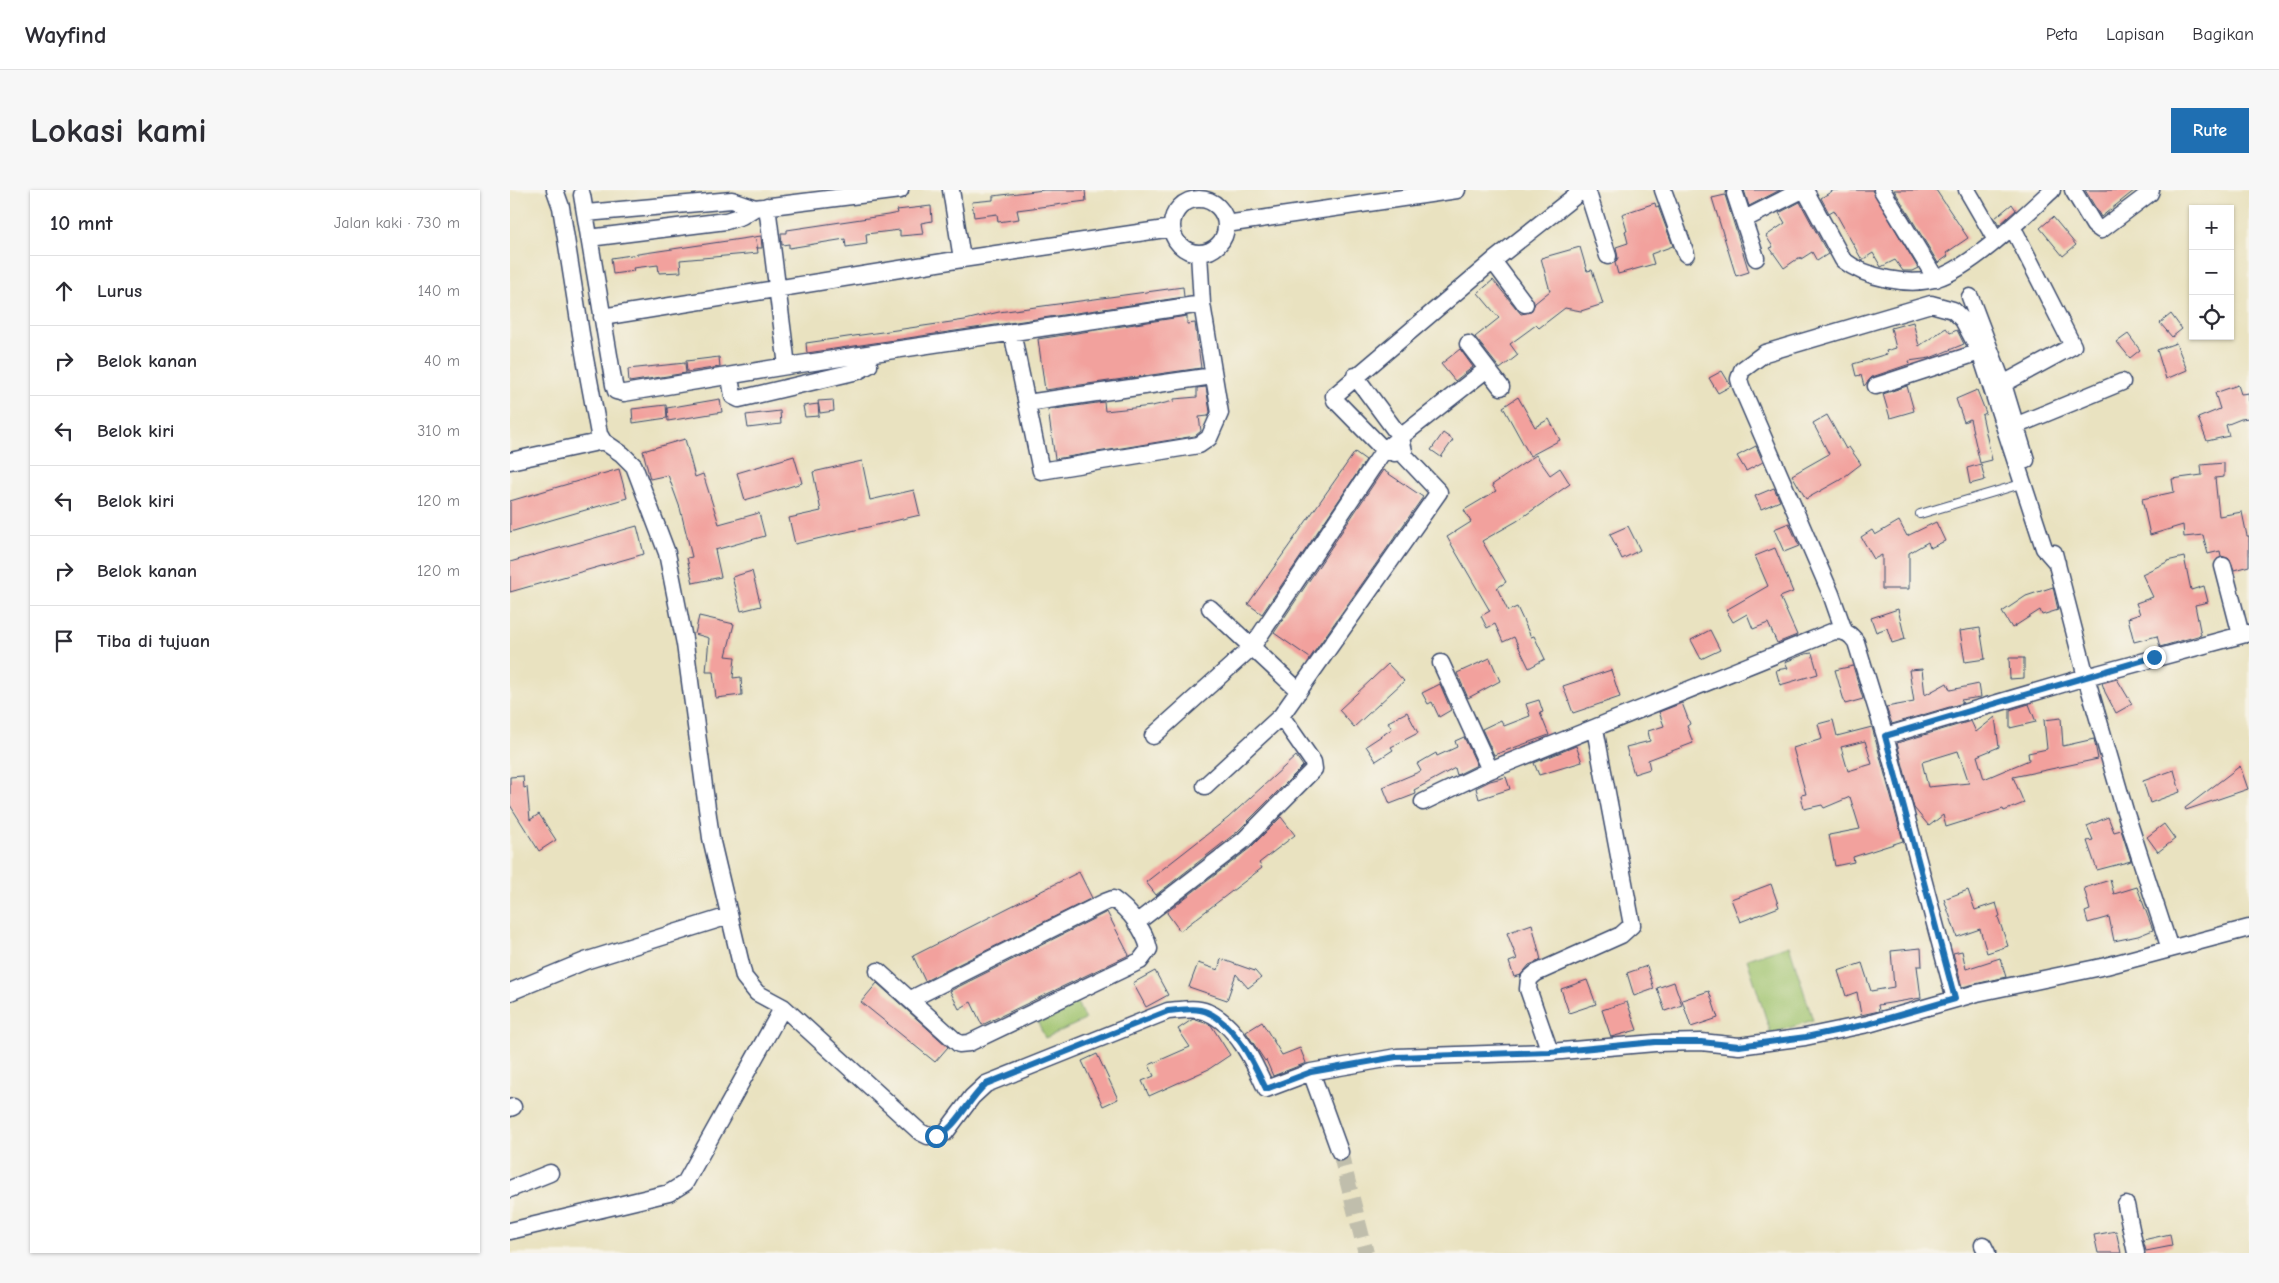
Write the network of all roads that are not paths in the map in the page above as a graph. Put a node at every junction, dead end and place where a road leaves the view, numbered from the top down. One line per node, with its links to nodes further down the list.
1 (555, 190): 53 (street)
2 (900, 190): 16 (street)
3 (951, 190): 29 (street)
4 (1457, 190): 20 (street)
5 (1663, 190): 26 (street)
6 (1804, 190): 19 (street); 31 (street)
7 (1882, 190): 31 (street)
8 (1967, 190): 24 (street)
9 (2073, 190): 10 (street)
10 (2152, 190)
11 (1579, 192): 27 (street); 30 (street)
12 (2044, 193): 24 (street)
13 (1192, 194): 20 (street); 21 (street)
14 (1735, 194): 19 (street)
15 (582, 195): 18 (street)
16 (804, 195): 17 (street)
17 (761, 207): 18 (street); 23 (street); 32 (street)
18 (586, 213): 23 (street)
19 (1744, 220): 28 (street)
20 (1226, 224): 25 (street)
21 (1172, 228): 25 (street); 29 (street)
22 (2016, 234): 47 (street)
23 (588, 238): 36 (street)
24 (1996, 240): 31 (street)
25 (1199, 253): 34 (street)
26 (1686, 254)
27 (1608, 256)
28 (1756, 258)
29 (962, 259): 32 (street)
30 (1493, 261): 35 (street); 44 (street)
31 (1936, 279)
32 (779, 290): 36 (street); 41 (street)
33 (1970, 297): 47 (street)
34 (1202, 304): 37 (street); 43 (street)
35 (1524, 304)
36 (602, 317): 45 (street)
37 (1012, 332): 40 (street); 50 (street)
38 (1468, 344): 42 (street)
39 (1980, 352): 48 (street); 57 (street); 62 (street)
40 (866, 354): 41 (street); 45 (street)
41 (787, 366): 45 (street)
42 (1487, 369): 49 (street); 52 (street)
43 (1213, 376): 50 (street); 50 (street)
44 (1355, 376): 52 (street); 54 (street)
45 (730, 377)
46 (2122, 382): 51 (street)
47 (2003, 384): 51 (street)
48 (1876, 386)
49 (1501, 387)
50 (1028, 403)
51 (2015, 426): 59 (street)
52 (1400, 438): 54 (street); 55 (street)
53 (603, 441): 56 (street); 75 (street)
54 (1384, 450): 55 (street); 64 (street)
55 (1405, 456): 67 (street)
56 (510, 461)
57 (2021, 484): 58 (lane); 59 (street)
58 (1920, 514)
59 (2057, 563): 66 (street)
60 (2222, 566): 63 (street)
61 (1210, 608): 64 (street)
62 (1844, 631): 69 (street); 71 (street)
63 (2245, 634): 66 (street)
64 (1252, 647): 67 (street); 70 (street)
65 (1441, 663): 72 (street)
66 (2086, 677): 71 (street); 78 (street)
67 (1299, 690): 68 (street)
68 (1281, 716): 73 (street); 76 (street)
69 (1594, 729): 72 (street); 84 (street)
70 (1152, 736)
71 (1885, 736): 82 (street)
72 (1490, 770): 74 (street)
73 (1205, 786)
74 (1423, 802)
75 (729, 916): 80 (street); 83 (street)
76 (1136, 923): 81 (street); 81 (street)
77 (2249, 928): 78 (street)
78 (2170, 949): 82 (street)
79 (878, 971): 81 (street)
80 (510, 992)
81 (911, 999)
82 (1955, 999): 84 (street)
83 (783, 1007): 85 (street); 90 (street)
84 (1550, 1052): 85 (street)
85 (1311, 1072): 86 (street)
86 (1340, 1152)
87 (550, 1173): 88 (street)
88 (510, 1189)
89 (2126, 1205): 91 (street)
90 (510, 1231)
91 (2136, 1253)

